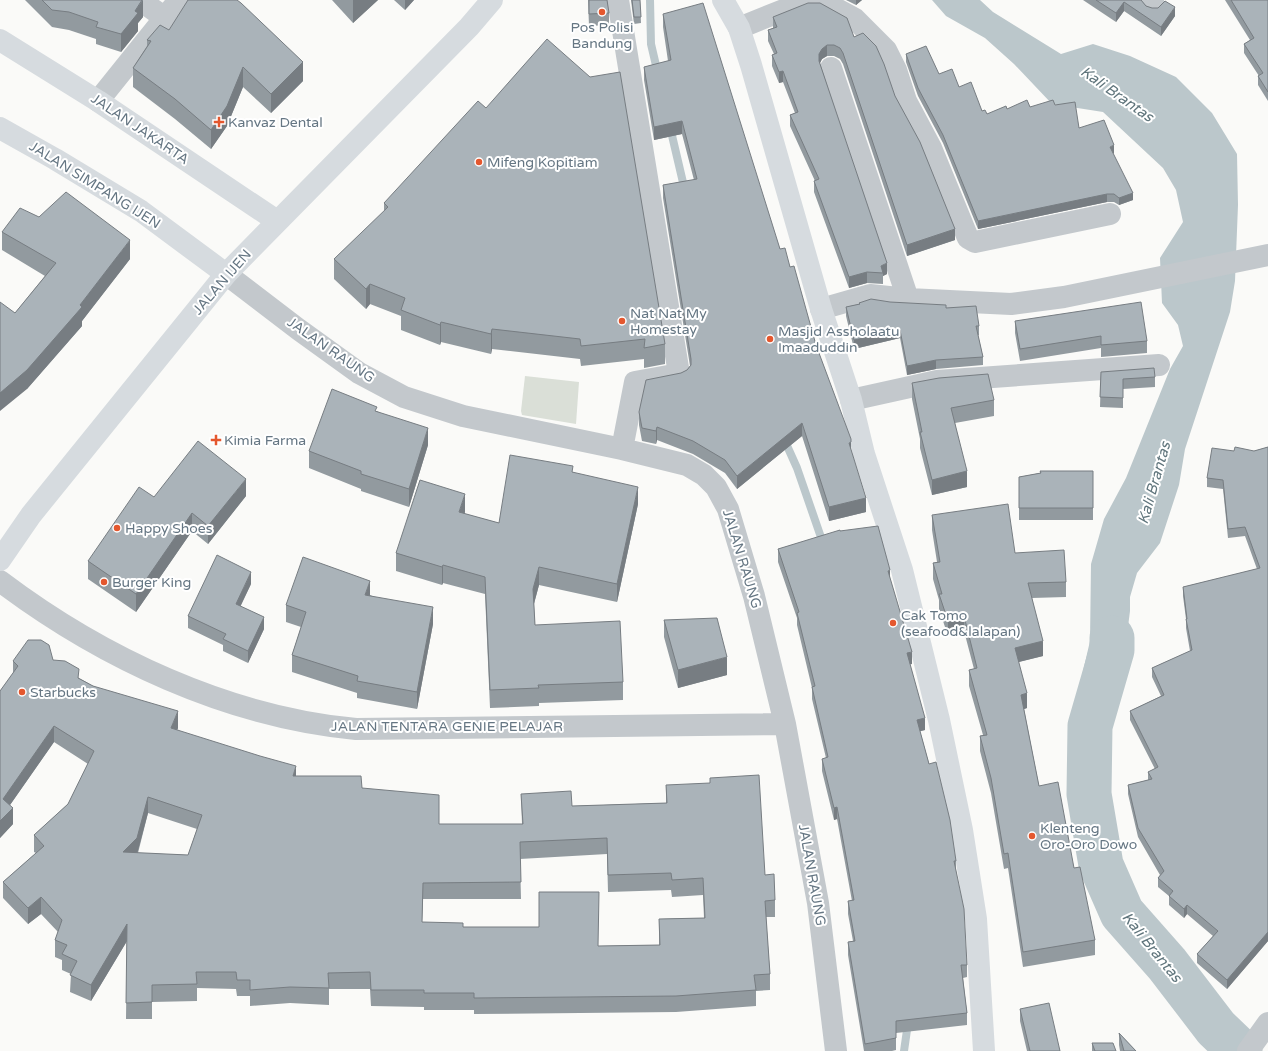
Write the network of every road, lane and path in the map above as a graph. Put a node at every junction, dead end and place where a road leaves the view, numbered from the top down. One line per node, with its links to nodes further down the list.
1 (140, 0): 7 (street)
2 (179, 0): 7 (street)
3 (492, 0): 8 (main road, JALAN IJEN)
4 (507, 0): 8 (main road, JALAN IJEN)
5 (618, 0): 22 (street)
6 (723, 0): 9 (main road)
7 (165, 18): 12 (street)
8 (469, 27): 15 (main road, JALAN IJEN)
9 (739, 28): 14 (street); 19 (main road)
10 (0, 40): 12 (main road, JALAN JAKARTA)
11 (831, 68): 18 (street)
12 (98, 101): 15 (main road, JALAN JAKARTA)
13 (0, 128): 17 (main road, JALAN SIMPANG IJEN)
14 (1110, 214)
15 (277, 221): 17 (main road, JALAN IJEN)
16 (1268, 255): 18 (street)
17 (226, 274): 22 (street, JALAN RAUNG); 23 (main road, JALAN IJEN)
18 (908, 299): 19 (street)
19 (821, 309): 21 (main road)
20 (1159, 365): 21 (street)
21 (850, 400): 28 (main road)
22 (622, 449): 25 (street, JALAN RAUNG)
23 (0, 560)
24 (0, 581): 25 (street, JALAN TENTARA GENIE PELAJAR)
25 (785, 724): 27 (street, JALAN RAUNG)
26 (1267, 1024): 29 (street)
27 (836, 1051)
28 (984, 1051)
29 (1248, 1051)

